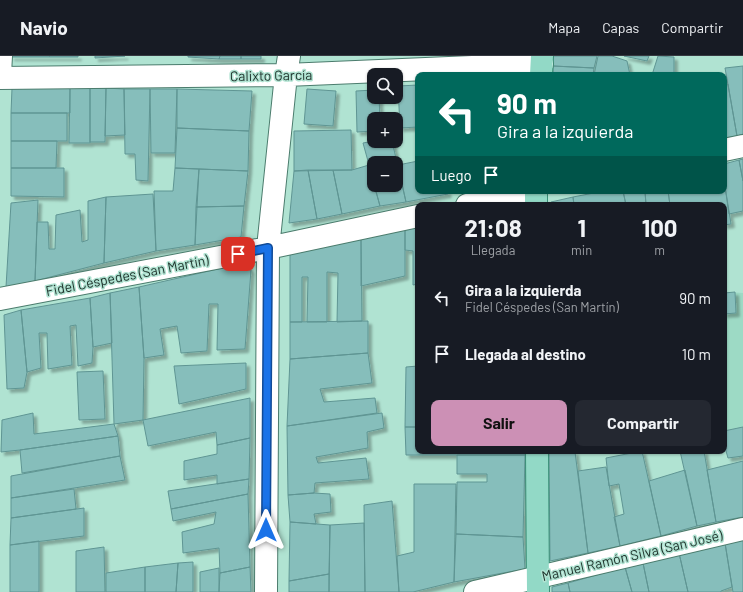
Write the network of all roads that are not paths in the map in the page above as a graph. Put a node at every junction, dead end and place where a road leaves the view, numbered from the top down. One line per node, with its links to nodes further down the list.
1 (1, 56): 4 (street)
2 (541, 65): 3 (street, Calixto García)
3 (287, 66): 5 (street, Calixto García); 11 (street)
4 (0, 73)
5 (0, 78)
6 (743, 146): 7 (street)
7 (727, 149)
8 (518, 194): 9 (street)
9 (481, 202)
10 (415, 217): 11 (street, Fidel Céspedes (San Martín))
11 (268, 248): 12 (street, Fidel Céspedes (San Martín)); 16 (street)
12 (0, 299)
13 (537, 454): 15 (main road)
14 (743, 529): 15 (street, Manuel Ramón Silva (San José))
15 (538, 585): 17 (street, Manuel Ramón Silva (San José))
16 (266, 592)
17 (475, 592)

